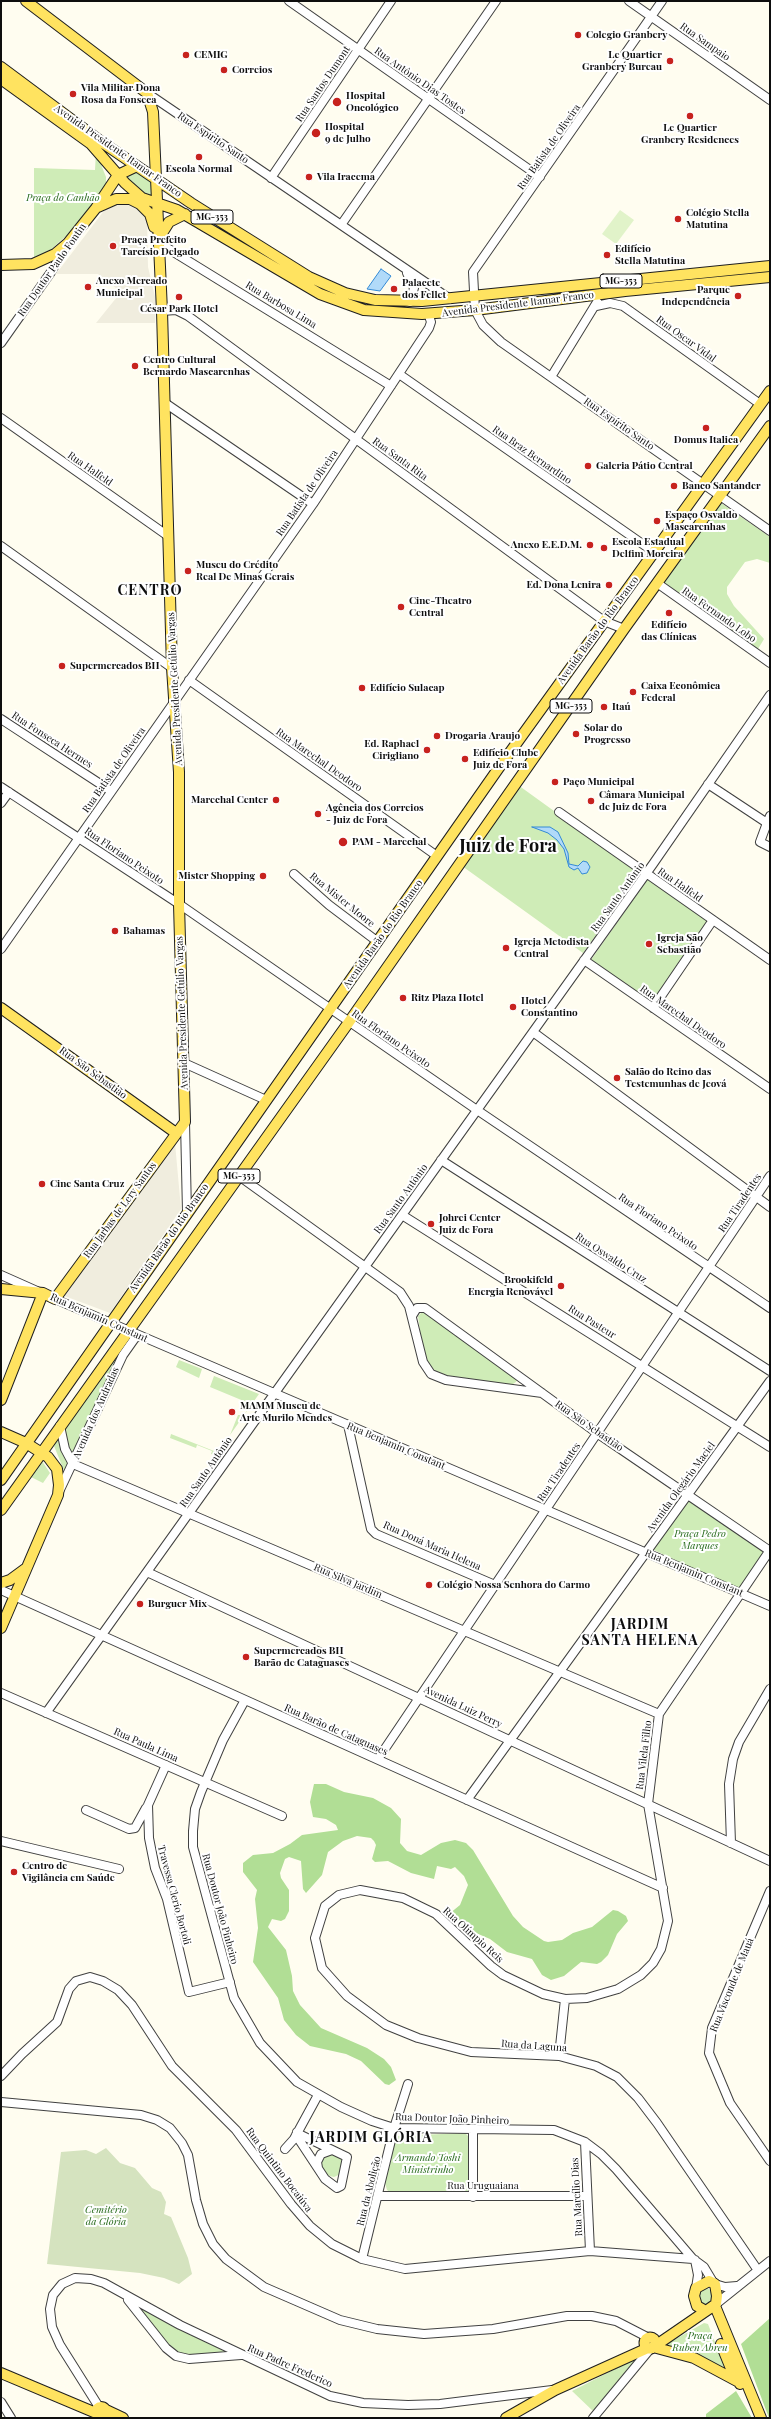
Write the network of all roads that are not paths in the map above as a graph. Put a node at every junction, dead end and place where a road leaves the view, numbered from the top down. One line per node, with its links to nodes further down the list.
1 (26, 1): 11 (main road, Rua Espírito Santo)
2 (289, 1): 8 (street, Rua Antônio Dias Tostes)
3 (391, 1): 8 (street, Rua Santos Dumont)
4 (496, 1): 12 (street)
5 (629, 1): 7 (street, Rua Sampaio)
6 (662, 1): 7 (street, Rua Batista de Oliveira)
7 (652, 16): 13 (street, Rua Sampaio); 16 (street, Rua Batista de Oliveira)
8 (358, 49): 12 (street, Rua Antônio Dias Tostes); 18 (street, Rua Santos Dumont)
9 (1, 67): 14 (main road, Avenida Presidente Itamar Franco / MG-353)
10 (1, 79): 15 (main road, Avenida Presidente Itamar Franco)
11 (147, 93): 17 (main road, Avenida Presidente Getúlio Vargas); 18 (street, Rua Espírito Santo)
12 (429, 99): 16 (street, Rua Antônio Dias Tostes); 22 (street)
13 (770, 100)
14 (137, 166): 15 (main road); 17 (main road, Avenida Presidente Itamar Franco / MG-353)
15 (118, 175): 19 (main road, Avenida Presidente Itamar Franco); 20 (main road, Rua Doutor Paulo Fontin)
16 (540, 177): 31 (street, Rua Batista de Oliveira)
17 (157, 178): 19 (main road, Avenida Presidente Getúlio Vargas); 33 (main road, Avenida Presidente Itamar Franco / MG-353)
18 (271, 178): 22 (street, Rua Espírito Santo)
19 (158, 205): 21 (main road, Avenida Presidente Itamar Franco); 23 (main road, Avenida Presidente Getúlio Vargas)
20 (96, 208): 23 (main road); 24 (main road, Rua Doutor Paulo Fontin)
21 (185, 214): 23 (main road); 38 (main road, Avenida Presidente Itamar Franco)
22 (341, 225): 27 (street, Rua Espírito Santo)
23 (159, 242): 37 (main road, Avenida Presidente Getúlio Vargas); 42 (street, Rua Barbosa Lima)
24 (68, 243): 25 (main road); 39 (street, Rua Doutor Paulo Fontin)
25 (1, 265)
26 (770, 266): 31 (main road, Avenida Presidente Itamar Franco / MG-353)
27 (405, 269): 32 (street, Rua Espírito Santo); 33 (street)
28 (770, 277): 29 (main road, Avenida Presidente Itamar Franco)
29 (624, 291): 30 (main road, Avenida Presidente Itamar Franco); 35 (street)
30 (592, 295): 34 (street); 36 (main road, Avenida Presidente Itamar Franco)
31 (473, 296): 32 (main road, Avenida Presidente Itamar Franco / MG-353); 36 (street, Rua Batista de Oliveira)
32 (450, 299): 33 (main road, Avenida Presidente Itamar Franco / MG-353)
33 (410, 302)
34 (596, 306): 35 (street); 41 (street)
35 (623, 306): 45 (street, Rua Oscar Vidal)
36 (475, 310): 38 (main road, Avenida Presidente Itamar Franco); 41 (street, Rua Espírito Santo)
37 (162, 311): 44 (main road, Avenida Presidente Getúlio Vargas); 48 (street, Rua Santa Rita)
38 (428, 313): 40 (street, Rua Batista de Oliveira)
39 (1, 343)
40 (399, 374): 42 (street, Rua Batista de Oliveira); 55 (street, Rua Braz Bernardino)
41 (551, 377): 49 (street, Rua Espírito Santo)
42 (391, 386): 48 (street, Rua Batista de Oliveira)
43 (770, 391): 45 (main road, Avenida Barão do Rio Branco)
44 (165, 403): 51 (street); 53 (main road, Avenida Presidente Getúlio Vargas)
45 (760, 404): 49 (main road, Avenida Barão do Rio Branco)
46 (1, 418): 53 (street, Rua Halfeld)
47 (770, 426): 50 (main road, Avenida Barão do Rio Branco / MG-353)
48 (356, 439): 51 (street, Rua Batista de Oliveira); 57 (street, Rua Santa Rita)
49 (703, 483): 50 (street, Rua Espírito Santo); 55 (main road, Avenida Barão do Rio Branco)
50 (720, 496): 52 (street, Rua Espírito Santo); 56 (main road, Avenida Barão do Rio Branco / MG-353)
51 (312, 504): 61 (street, Rua Batista de Oliveira)
52 (770, 531)
53 (168, 536): 60 (main road, Avenida Presidente Getúlio Vargas)
54 (1, 546): 60 (street)
55 (654, 552): 57 (main road, Avenida Barão do Rio Branco)
56 (657, 583): 58 (main road, Avenida Barão do Rio Branco / MG-353); 59 (street, Rua Fernando Lobo)
57 (604, 621): 58 (street, Rua Santa Rita); 74 (main road, Avenida Barão do Rio Branco)
58 (624, 629): 86 (main road, Avenida Barão do Rio Branco / MG-353)
59 (770, 662)
60 (172, 668): 63 (main road, Avenida Presidente Getúlio Vargas)
61 (189, 680): 63 (street, Rua Batista de Oliveira); 74 (street, Rua Marechal Deodoro)
62 (770, 695): 65 (street, Rua Santo Antônio)
63 (174, 701): 67 (street, Rua Batista de Oliveira); 77 (main road, Avenida Presidente Getúlio Vargas)
64 (1, 719): 67 (street, Rua Fonseca Hermes)
65 (708, 784): 71 (street); 76 (street, Rua Santo Antônio)
66 (1, 787): 68 (street, Rua Floriano Peixoto)
67 (111, 791): 72 (street, Rua Batista de Oliveira)
68 (9, 792): 69 (street); 72 (street, Rua Floriano Peixoto)
69 (1, 803)
70 (559, 812): 76 (street, Rua Halfeld)
71 (768, 819): 73 (street)
72 (79, 838): 77 (street, Rua Floriano Peixoto); 80 (street, Rua Batista de Oliveira)
73 (770, 847)
74 (437, 856): 79 (main road, Avenida Barão do Rio Branco)
75 (294, 874): 79 (street, Rua Mister Moore)
76 (646, 874): 78 (street, Rua Halfeld); 81 (street, Rua Santo Antônio)
77 (179, 904): 85 (street, Rua Floriano Peixoto); 88 (main road, Avenida Presidente Getúlio Vargas)
78 (713, 920): 82 (street, Rua Halfeld); 84 (street)
79 (378, 942): 85 (main road, Avenida Barão do Rio Branco)
80 (1, 949)
81 (584, 960): 84 (street, Rua Marechal Deodoro); 87 (street, Rua Santo Antônio)
82 (770, 960)
83 (1, 1008): 93 (main road, Rua São Sebastião)
84 (653, 1008): 89 (street, Rua Marechal Deodoro)
85 (331, 1010): 86 (street, Rua Floriano Peixoto); 90 (main road, Avenida Barão do Rio Branco)
86 (350, 1022): 91 (street, Rua Floriano Peixoto); 95 (main road, Avenida Barão do Rio Branco / MG-353)
87 (533, 1032): 91 (street, Rua Santo Antônio); 97 (street)
88 (184, 1063): 90 (street); 92 (main road, Avenida Presidente Getúlio Vargas)
89 (770, 1089)
90 (266, 1100): 99 (main road, Avenida Barão do Rio Branco)
91 (477, 1110): 94 (street, Rua Santo Antônio); 102 (street, Rua Floriano Peixoto)
92 (185, 1122): 93 (main road, Rua Jarbas de Lery Santos)
93 (181, 1136): 99 (street); 106 (main road, Rua Jarbas de Lery Santos)
94 (441, 1160): 100 (street, Rua Santo Antônio); 108 (street, Rua Oswaldo Cruz)
95 (239, 1176): 101 (street); 111 (main road, Avenida Barão do Rio Branco / MG-353)
96 (770, 1176): 97 (street, Rua Tiradentes)
97 (756, 1196): 98 (street); 102 (street, Rua Tiradentes)
98 (770, 1207)
99 (187, 1213): 110 (main road, Avenida Barão do Rio Branco)
100 (402, 1215): 101 (street, Rua Santo Antônio); 113 (street, Rua Pasteur)
101 (366, 1266): 109 (street); 116 (street, Rua Santo Antônio)
102 (708, 1268): 107 (street, Rua Floriano Peixoto); 108 (street, Rua Tiradentes)
103 (1, 1275): 105 (street, Rua Benjamin Constant)
104 (1, 1289): 105 (main road)
105 (43, 1293): 106 (main road, Rua Benjamin Constant); 118 (main road)
106 (56, 1299): 110 (street, Rua Benjamin Constant)
107 (770, 1308)
108 (678, 1314): 113 (street, Rua Tiradentes); 114 (street, Rua Oswaldo Cruz)
109 (412, 1316): 117 (street, Rua São Sebastião); 117 (street)
110 (110, 1322): 111 (street, Rua Benjamin Constant); 124 (main road, Avenida Barão do Rio Branco)
111 (129, 1331): 112 (street, Rua Benjamin Constant); 120 (main road, Avenida Barão do Rio Branco / MG-353)
112 (140, 1336): 116 (street, Rua Benjamin Constant); 127 (street, Avenida dos Andradas)
113 (642, 1366): 121 (street, Rua Pasteur); 123 (street, Rua Tiradentes)
114 (770, 1371)
115 (770, 1381): 121 (street, Avenida Olegário Maciel)
116 (275, 1393): 119 (street, Rua Benjamin Constant); 133 (street, Rua Santo Antônio)
117 (543, 1393): 123 (street, Rua São Sebastião)
118 (1, 1400)
119 (348, 1425): 132 (street, Rua Benjamin Constant); 139 (street, Rua Doná Maria Helena)
120 (60, 1426): 126 (main road, Avenida Barão do Rio Branco / MG-353); 127 (street)
121 (737, 1426): 125 (street, Rua Pasteur); 129 (street, Avenida Olegário Maciel)
122 (1, 1432): 124 (main road)
123 (598, 1433): 129 (street, Rua São Sebastião); 132 (street, Rua Tiradentes)
124 (26, 1443): 126 (main road, Avenida dos Andradas); 128 (main road, Avenida Barão do Rio Branco)
125 (770, 1447)
126 (42, 1452): 130 (main road, Avenida dos Andradas); 131 (main road, Avenida Barão do Rio Branco / MG-353)
127 (73, 1464): 130 (street, Avenida dos Andradas); 133 (street, Rua Silva Jardim)
128 (1, 1480)
129 (688, 1494): 134 (street, Rua São Sebastião); 135 (street, Avenida Olegário Maciel)
130 (58, 1495): 136 (main road, Avenida dos Andradas)
131 (1, 1510)
132 (545, 1510): 135 (street, Rua Benjamin Constant); 139 (street, Rua Tiradentes)
133 (189, 1513): 137 (street, Rua Santo Antônio); 145 (street, Rua Silva Jardim)
134 (770, 1550): 141 (street, Rua Vilela Filho)
135 (646, 1553): 141 (street, Rua Benjamin Constant); 147 (street, Avenida Olegário Maciel)
136 (27, 1567): 138 (main road); 142 (main road, Avenida dos Andradas)
137 (147, 1572): 146 (street, Rua Santo Antônio); 150 (street, Avenida Luiz Perry)
138 (1, 1583)
139 (495, 1585): 145 (street, Rua Tiradentes)
140 (1, 1590): 142 (street, Rua Barão de Cataguases)
141 (740, 1593): 143 (street, Rua Benjamin Constant); 153 (street, Rua Vilela Filho)
142 (14, 1596): 144 (main road, Avenida dos Andradas); 146 (street, Rua Barão de Cataguases)
143 (770, 1606)
144 (1, 1628)
145 (464, 1630): 147 (street, Rua Silva Jardim); 150 (street, Rua Tiradentes)
146 (102, 1635): 151 (street, Rua Barão de Cataguases); 152 (street, Rua Santo Antônio)
147 (560, 1671): 153 (street, Rua Silva Jardim); 154 (street, Avenida Olegário Maciel)
148 (770, 1689): 164 (street)
149 (1, 1693): 152 (street, Rua Paula Lima)
150 (419, 1698): 154 (street, Avenida Luiz Perry); 155 (street, Rua Tiradentes)
151 (245, 1700): 155 (street, Rua Barão de Cataguases); 157 (street, Rua Doutor João Pinheiro)
152 (46, 1713): 156 (street, Rua Paula Lima)
153 (660, 1714): 159 (street, Rua Vilela Filho)
154 (510, 1740): 158 (street, Avenida Olegário Maciel); 159 (street, Avenida Luiz Perry)
155 (378, 1759): 158 (street, Rua Barão de Cataguases)
156 (166, 1765): 157 (street, Rua Paula Lima); 160 (street, Travessa Clerio Bortoli)
157 (205, 1782): 162 (street, Rua Paula Lima); 170 (street, Rua Doutor João Pinheiro)
158 (467, 1800): 167 (street, Rua Barão de Cataguases)
159 (648, 1804): 164 (street, Avenida Luiz Perry); 167 (street, Rua Olímpio Reis)
160 (148, 1805): 161 (street); 170 (street, Travessa Clerio Bortoli)
161 (86, 1810)
162 (282, 1816)
163 (1, 1841): 166 (street)
164 (731, 1843): 165 (street, Avenida Luiz Perry)
165 (770, 1861)
166 (119, 1870)
167 (663, 1888): 171 (street, Rua Olímpio Reis)
168 (770, 1891): 183 (street, Rua Visconde de Mauá)
169 (325, 1906): 171 (street, Rua Olímpio Reis); 172 (street, Rua da Laguna)
170 (230, 1982): 175 (street, Rua Doutor João Pinheiro)
171 (565, 1999): 172 (street)
172 (559, 2056): 192 (street, Rua da Laguna)
173 (1, 2076): 189 (street, Rua Quintino Bocaiúva)
174 (408, 2084): 177 (street, Rua da Abolição)
175 (318, 2095): 177 (street, Rua Doutor João Pinheiro); 179 (street)
176 (1, 2102): 200 (street)
177 (394, 2128): 178 (street, Rua Doutor João Pinheiro); 185 (street, Rua da Abolição)
178 (473, 2131): 180 (street, Rua Doutor João Pinheiro); 187 (street)
179 (297, 2133): 181 (street); 182 (street); 184 (street)
180 (585, 2142): 186 (street, Rua Marcílio Dias); 190 (street, Rua Doutor João Pinheiro)
181 (286, 2149)
182 (332, 2150): 184 (street); 184 (street)
183 (770, 2161)
184 (318, 2169)
185 (378, 2196): 187 (street, Rua Uruguaiana); 189 (street, Rua da Abolição)
186 (587, 2196): 187 (street, Rua Uruguaiana); 188 (street, Rua Marcílio Dias)
187 (473, 2197)
188 (590, 2251): 189 (street, Rua Quintino Bocaiúva); 190 (street, Rua Quintino Bocaiúva)
189 (362, 2259)
190 (694, 2259): 193 (street, Rua Doutor João Pinheiro); 195 (street)
191 (770, 2261): 192 (street)
192 (757, 2269): 194 (street)
193 (714, 2283): 194 (street); 195 (main road); 198 (main road)
194 (737, 2286): 198 (street)
195 (696, 2288): 197 (main road)
196 (125, 2297): 201 (street, Rua Padre Frederico); 201 (street); 207 (street)
197 (697, 2306): 198 (main road); 199 (main road)
198 (711, 2308): 199 (main road); 203 (main road); 206 (main road)
199 (687, 2325): 200 (main road)
200 (652, 2345): 203 (main road); 204 (main road); 211 (street)
201 (240, 2355): 204 (street, Rua Padre Frederico)
202 (1, 2373): 207 (main road)
203 (740, 2384): 206 (main road)
204 (555, 2390): 210 (main road)
205 (1, 2402): 208 (street)
206 (753, 2402): 212 (main road)
207 (101, 2412): 209 (main road)
208 (11, 2418)
209 (123, 2418)
210 (506, 2418)
211 (593, 2418)
212 (761, 2418)

